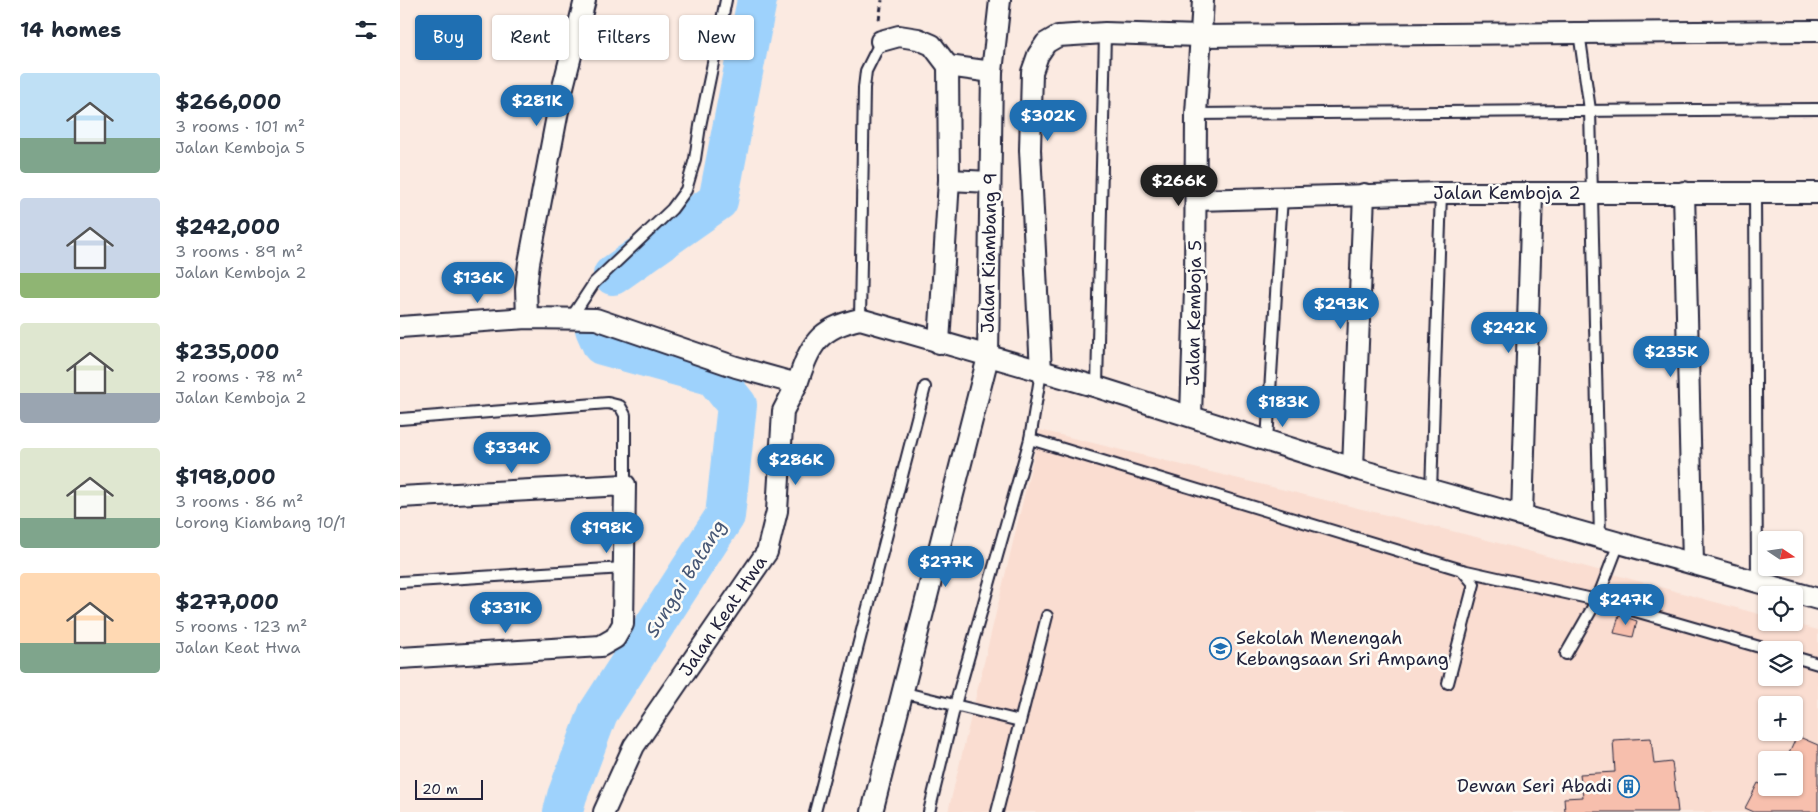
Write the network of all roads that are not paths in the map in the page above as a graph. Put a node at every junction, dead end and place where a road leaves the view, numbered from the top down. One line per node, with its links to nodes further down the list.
1 (585, 0): 26 (street)
2 (726, 0): 27 (lane)
3 (1000, 0): 11 (street, Jalan Kiambang 9)
4 (1203, 0): 8 (street, Jalan Kemboja 5)
5 (1818, 31): 7 (street)
6 (1105, 32): 8 (street); 32 (street); 34 (lane)
7 (1580, 32): 8 (street); 12 (lane)
8 (1200, 36): 14 (street, Jalan Kemboja 5)
9 (881, 41): 10 (street); 28 (lane)
10 (948, 66): 11 (street); 15 (street)
11 (992, 72): 16 (street, Jalan Kiambang 9)
12 (1590, 110): 13 (lane); 14 (lane); 22 (lane)
13 (1818, 110)
14 (1196, 114): 25 (street, Jalan Kemboja 5)
15 (949, 180): 16 (street); 30 (street)
16 (990, 182): 31 (street, Jalan Kiambang 9)
17 (1684, 192): 22 (street, Jalan Kemboja 2); 23 (street, Jalan Kemboja 2); 46 (street)
18 (1441, 193): 20 (street, Jalan Kemboja 2); 21 (street, Jalan Kemboja 2); 42 (lane)
19 (1818, 193): 23 (street, Jalan Kemboja 2)
20 (1364, 194): 24 (street, Jalan Kemboja 2); 40 (street)
21 (1532, 194): 22 (street, Jalan Kemboja 2); 44 (street)
22 (1592, 194): 45 (lane)
23 (1755, 194): 49 (lane)
24 (1282, 196): 25 (street, Jalan Kemboja 2); 39 (lane)
25 (1196, 200): 36 (street, Jalan Kemboja 5)
26 (527, 318): 27 (street); 29 (street)
27 (565, 318): 33 (street)
28 (860, 318): 30 (street); 33 (street, Jalan Keat Hwa)
29 (400, 327)
30 (939, 343): 31 (street)
31 (988, 357): 32 (street); 60 (street, Jalan Kiambang 9)
32 (1042, 372): 34 (street); 38 (lane)
33 (797, 384): 63 (street, Jalan Keat Hwa)
34 (1096, 386): 36 (street)
35 (925, 387): 64 (lane)
36 (1191, 416): 39 (street)
37 (400, 419): 41 (lane)
38 (1030, 439): 48 (lane); 61 (lane)
39 (1268, 441): 40 (street)
40 (1353, 468): 42 (street)
41 (626, 485): 43 (street); 47 (street)
42 (1431, 491): 44 (street)
43 (400, 497)
44 (1522, 515): 45 (street)
45 (1610, 541): 46 (street); 52 (lane)
46 (1693, 563): 49 (street)
47 (624, 568): 50 (lane); 56 (street)
48 (1462, 570): 52 (lane); 59 (lane)
49 (1757, 580): 51 (street)
50 (400, 582)
51 (1818, 599)
52 (1597, 600): 54 (lane); 55 (lane)
53 (1047, 616): 62 (lane)
54 (1758, 647)
55 (1566, 654)
56 (400, 658)
57 (1803, 660): 58 (lane)
58 (1818, 664)
59 (1448, 683)
60 (901, 692): 61 (lane); 65 (street, Jalan Kiambang 9)
61 (955, 705): 62 (lane); 66 (lane)
62 (1020, 721): 67 (lane)
63 (604, 812)
64 (815, 812)
65 (872, 812)
66 (929, 812)
67 (997, 812)

